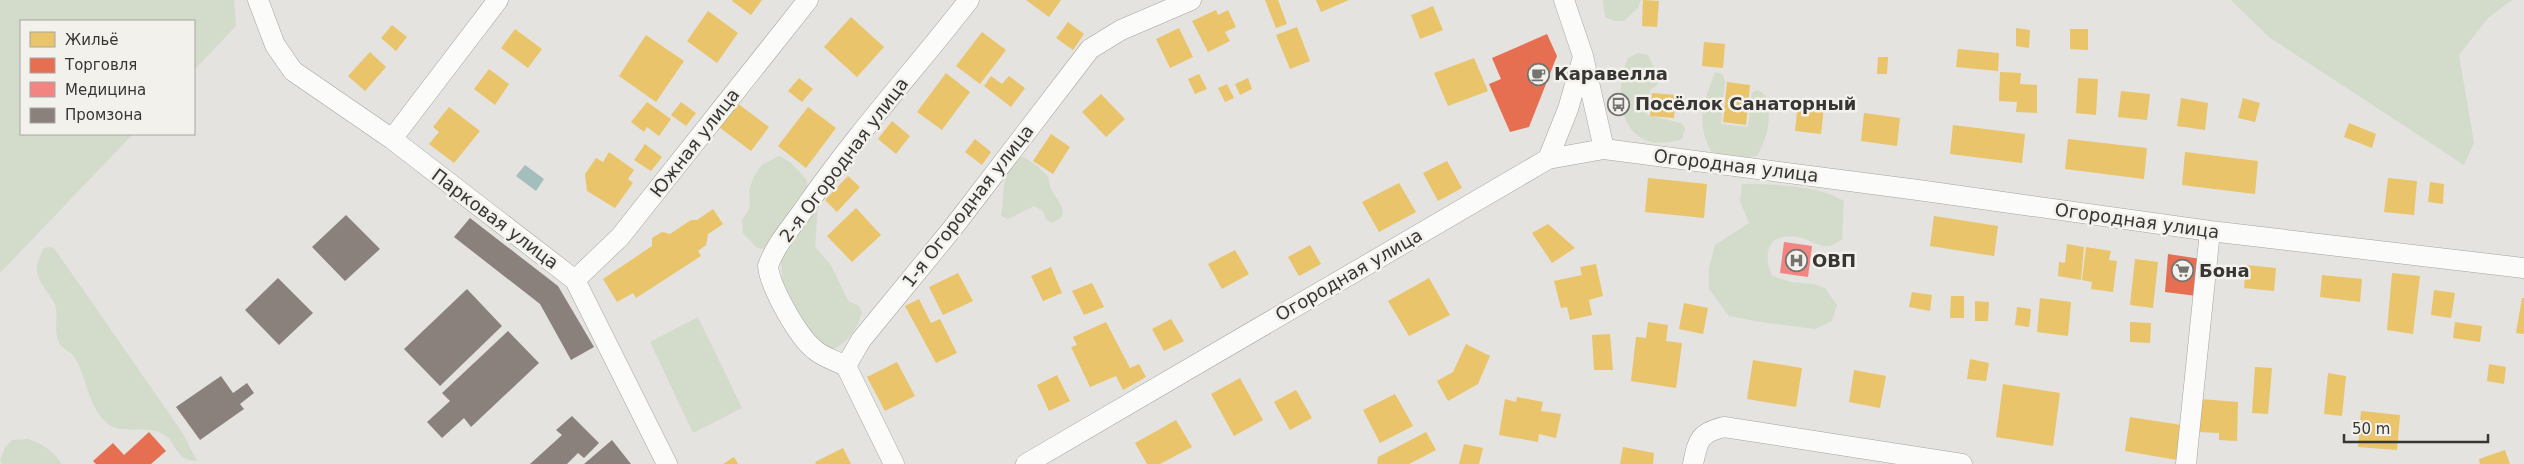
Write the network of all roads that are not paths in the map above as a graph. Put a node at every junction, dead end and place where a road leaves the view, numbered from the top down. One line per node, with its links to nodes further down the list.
1 (258, 0): 8 (street, Парковая улица)
2 (498, 0): 8 (street)
3 (808, 0): 13 (street, Южная улица)
4 (969, 0): 14 (street, 2-я Огородная улица)
5 (1191, 0): 14 (street, 1-я Огородная улица)
6 (1564, 0): 7 (street)
7 (1583, 56): 9 (street); 10 (street)
8 (392, 139): 13 (street, Парковая улица)
9 (1604, 149): 10 (street, Огородная улица); 11 (street, Огородная улица)
10 (1548, 159): 17 (street, Огородная улица)
11 (2210, 231): 12 (street, Огородная улица); 20 (street)
12 (2524, 268)
13 (575, 280): 15 (street, Парковая улица)
14 (846, 366): 16 (street)
15 (667, 464)
16 (894, 464)
17 (1026, 464)
18 (1693, 464): 19 (street)
19 (1962, 464)
20 (2186, 464)

